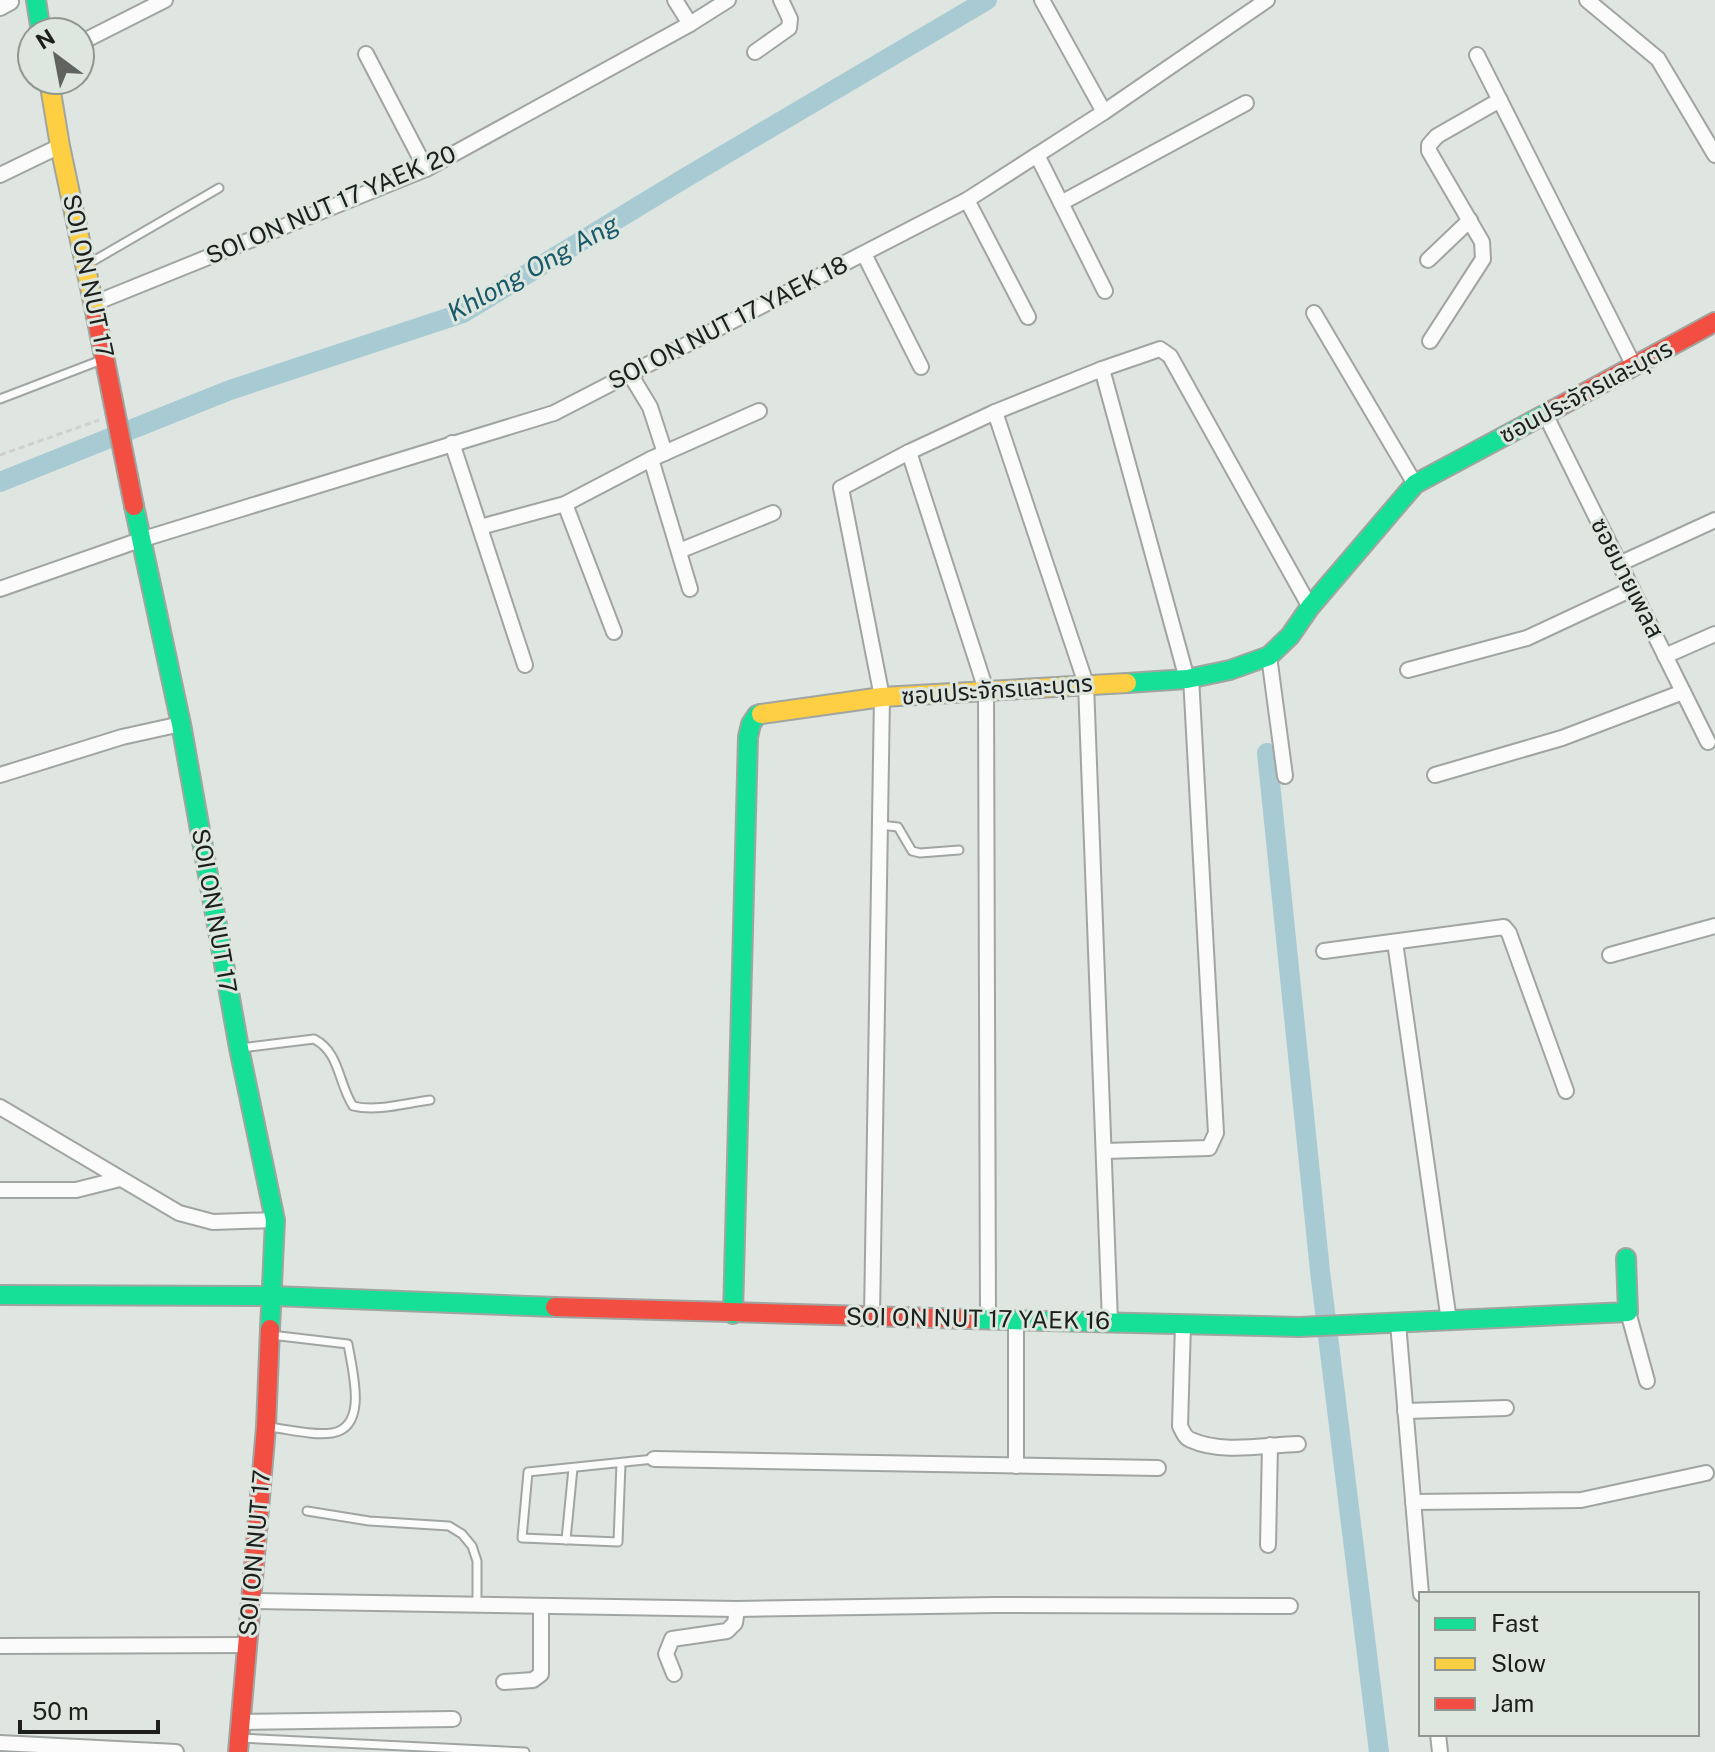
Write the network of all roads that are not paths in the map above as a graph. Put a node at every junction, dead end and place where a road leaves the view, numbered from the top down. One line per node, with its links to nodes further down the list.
1 (165, 0): 9 (street)
2 (675, 0): 8 (street)
3 (728, 0): 8 (street, SOI ON NUT 17 YAEK 20)
4 (781, 0): 10 (street)
5 (1042, 0): 16 (street)
6 (1267, 0): 16 (street, SOI ON NUT 17 YAEK 18)
7 (1587, 0): 19 (street)
8 (690, 24): 20 (street, SOI ON NUT 17 YAEK 20)
9 (96, 35)
10 (755, 52)
11 (366, 54): 20 (street)
12 (1477, 55): 14 (street)
13 (52, 96): 17 (street, SOI ON NUT 17)
14 (1500, 100): 25 (street); 36 (street)
15 (1246, 103): 24 (street)
16 (1104, 112): 18 (street, SOI ON NUT 17 YAEK 18)
17 (60, 146): 21 (street); 28 (street, SOI ON NUT 17)
18 (1037, 155): 23 (street, SOI ON NUT 17 YAEK 18); 24 (street)
19 (1715, 155)
20 (426, 169): 30 (street, SOI ON NUT 17 YAEK 20)
21 (0, 175)
22 (219, 188): 28 (lane)
23 (967, 200): 26 (street, SOI ON NUT 17 YAEK 18); 32 (street)
24 (1061, 203): 29 (street)
25 (1470, 220): 27 (street); 34 (street)
26 (864, 254): 37 (street); 39 (street, SOI ON NUT 17 YAEK 18)
27 (1428, 260)
28 (86, 265): 30 (street, SOI ON NUT 17)
29 (1105, 291)
30 (95, 303): 35 (street, SOI ON NUT 17)
31 (1314, 313): 47 (street)
32 (1028, 317)
33 (1715, 322): 36 (street, ซอนประจักรและบุตร)
34 (1430, 341)
35 (106, 359): 40 (lane); 52 (street, SOI ON NUT 17)
36 (1634, 366): 43 (street, ซอนประจักรและบุตร)
37 (921, 367)
38 (1102, 369): 42 (street); 58 (street); 65 (street)
39 (630, 374): 44 (street, SOI ON NUT 17 YAEK 18); 46 (street)
40 (0, 399)
41 (759, 411): 46 (street)
42 (995, 412): 45 (street); 66 (street)
43 (1545, 414): 47 (street, ซอนประจักรและบุตร); 54 (street, ซอยมายเพลส)
44 (452, 443): 51 (street); 52 (street, SOI ON NUT 17 YAEK 18)
45 (909, 452): 67 (street); 69 (street)
46 (658, 456): 48 (street); 53 (street)
47 (1415, 484): 58 (street, ซอนประจักรและบุตร)
48 (565, 504): 51 (street); 59 (street)
49 (773, 513): 53 (street)
50 (1715, 520): 54 (street)
51 (480, 527): 63 (street)
52 (140, 540): 55 (street, SOI ON NUT 17 YAEK 18); 70 (street, SOI ON NUT 17)
53 (679, 551): 56 (street)
54 (1619, 564): 57 (street, ซอยมายเพลส)
55 (0, 589)
56 (690, 589)
57 (1632, 589): 62 (street, ซอยมายเพลส); 64 (street)
58 (1310, 607): 61 (street, ซอนประจักรและบุตร)
59 (614, 632)
60 (1715, 634): 62 (street)
61 (1269, 656): 65 (street, ซอนประจักรและบุตร); 74 (street)
62 (1665, 656): 68 (street, ซอยมายเพลส)
63 (525, 665)
64 (1408, 670)
65 (1189, 678): 66 (street, ซอนประจักรและบุตร); 85 (street)
66 (1086, 684): 67 (street, ซอนประจักรและบุตร); 85 (street)
67 (986, 690): 69 (street, ซอนประจักรและบุตร); 95 (street)
68 (1683, 692): 71 (street, ซอยมายเพลส); 73 (street)
69 (882, 697): 75 (street); 93 (street, ซอนประจักรและบุตร)
70 (181, 724): 72 (street); 81 (street, SOI ON NUT 17)
71 (1708, 742)
72 (0, 775)
73 (1435, 775)
74 (1285, 776)
75 (880, 825): 76 (lane); 94 (street)
76 (959, 850)
77 (1715, 926): 80 (street)
78 (1395, 942): 79 (street); 82 (street); 97 (street)
79 (1324, 951)
80 (1610, 955)
81 (239, 1048): 83 (lane); 88 (street, SOI ON NUT 17)
82 (1566, 1091)
83 (430, 1100)
84 (0, 1107): 86 (street)
85 (1104, 1151): 98 (street)
86 (120, 1179): 87 (street); 88 (street)
87 (0, 1190)
88 (275, 1220): 91 (street, SOI ON NUT 17)
89 (1626, 1258): 92 (street)
90 (0, 1295): 91 (street, SOI ON NUT 17 YAEK 16)
91 (273, 1296): 93 (street, SOI ON NUT 17 YAEK 16); 101 (street, SOI ON NUT 17)
92 (1628, 1312): 97 (street, SOI ON NUT 17 YAEK 16); 102 (street)
93 (733, 1314): 94 (street, SOI ON NUT 17 YAEK 16)
94 (872, 1317): 95 (street, SOI ON NUT 17 YAEK 16)
95 (988, 1319): 96 (street, SOI ON NUT 17 YAEK 16)
96 (1016, 1320): 98 (street, SOI ON NUT 17 YAEK 16); 110 (street)
97 (1449, 1321): 99 (street, SOI ON NUT 17 YAEK 16)
98 (1110, 1322): 100 (street, SOI ON NUT 17 YAEK 16)
99 (1398, 1323): 100 (street, SOI ON NUT 17 YAEK 16); 104 (street)
100 (1183, 1324): 107 (street)
101 (270, 1335): 105 (street, SOI ON NUT 17); 105 (lane)
102 (1647, 1381)
103 (1506, 1408): 104 (street)
104 (1405, 1411): 114 (street)
105 (266, 1427): 119 (street, SOI ON NUT 17)
106 (1298, 1444): 107 (street)
107 (1270, 1445): 117 (street)
108 (654, 1459): 109 (lane); 110 (street)
109 (621, 1463): 111 (lane); 116 (lane)
110 (1016, 1466): 112 (street)
111 (573, 1468): 116 (lane); 116 (lane)
112 (1158, 1468)
113 (1706, 1473): 114 (street)
114 (1413, 1502): 118 (street)
115 (307, 1511): 120 (lane)
116 (566, 1540)
117 (1268, 1545)
118 (1421, 1592)
119 (252, 1601): 120 (street); 124 (street, SOI ON NUT 17)
120 (477, 1604): 121 (street)
121 (541, 1606): 123 (street); 127 (street)
122 (1290, 1606): 123 (street)
123 (737, 1609): 126 (street)
124 (247, 1645): 125 (street); 129 (street, SOI ON NUT 17)
125 (0, 1646)
126 (674, 1674)
127 (504, 1682)
128 (453, 1719): 129 (street)
129 (239, 1737): 132 (lane)
130 (0, 1743): 131 (street)
131 (176, 1752)
132 (525, 1752)

